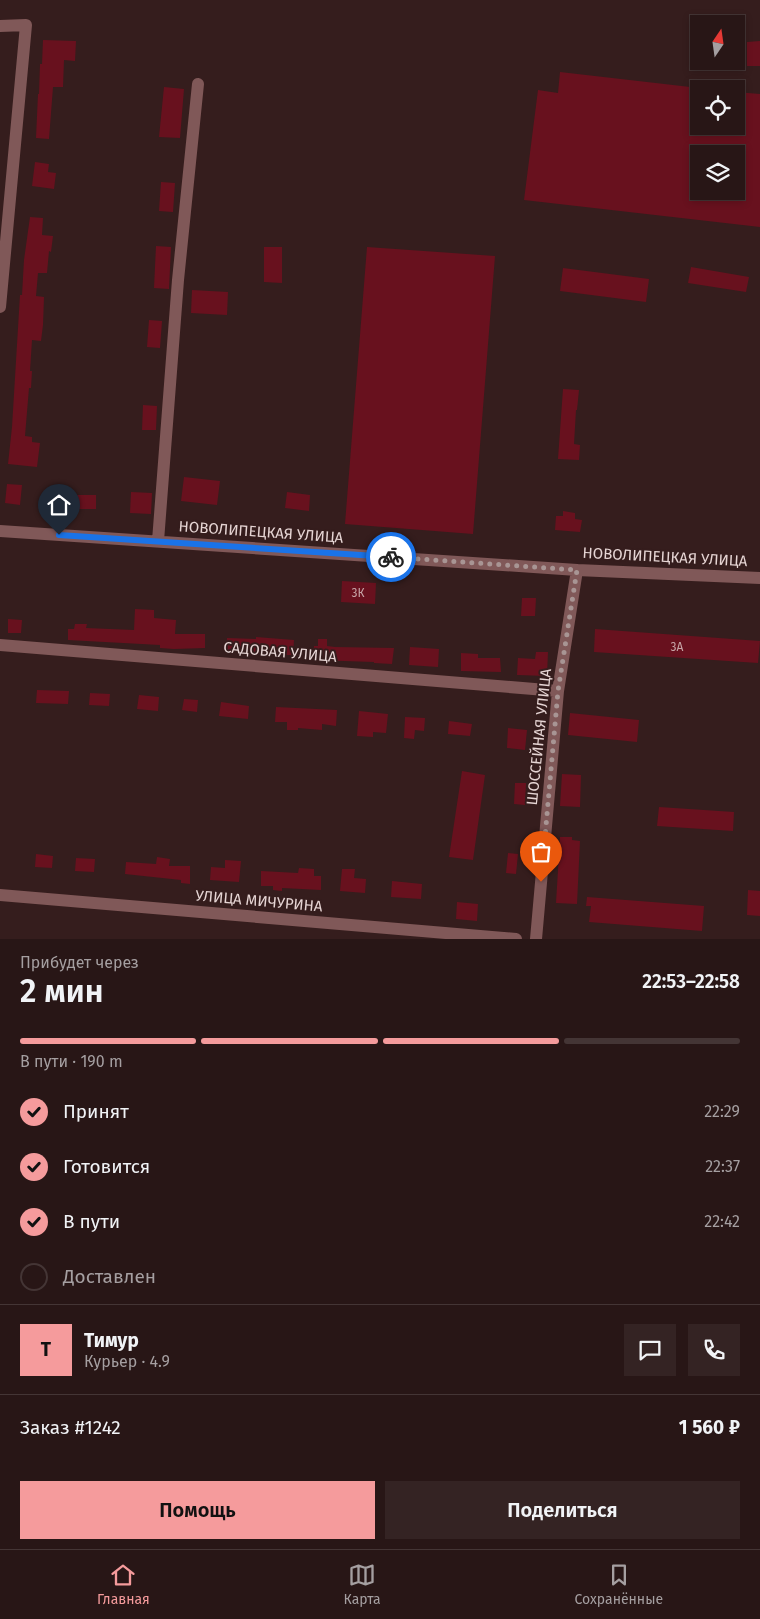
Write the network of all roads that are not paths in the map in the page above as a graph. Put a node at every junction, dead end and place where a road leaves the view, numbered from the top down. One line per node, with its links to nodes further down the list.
1 (0, 26): 3 (street)
2 (198, 84): 5 (street)
3 (0, 307)
4 (0, 531): 5 (street, НОВОЛИПЕЦКАЯ УЛИЦА)
5 (158, 541): 6 (street, НОВОЛИПЕЦКАЯ УЛИЦА)
6 (577, 570): 7 (street, НОВОЛИПЕЦКАЯ УЛИЦА); 9 (street, ШОССЕЙНАЯ УЛИЦА)
7 (760, 578)
8 (0, 645): 9 (street, САДОВАЯ УЛИЦА)
9 (558, 691): 13 (street, ШОССЕЙНАЯ УЛИЦА)
10 (0, 895): 11 (street, УЛИЦА МИЧУРИНА)
11 (484, 938): 12 (street, УЛИЦА МИЧУРИНА)
12 (516, 939)
13 (536, 939)

